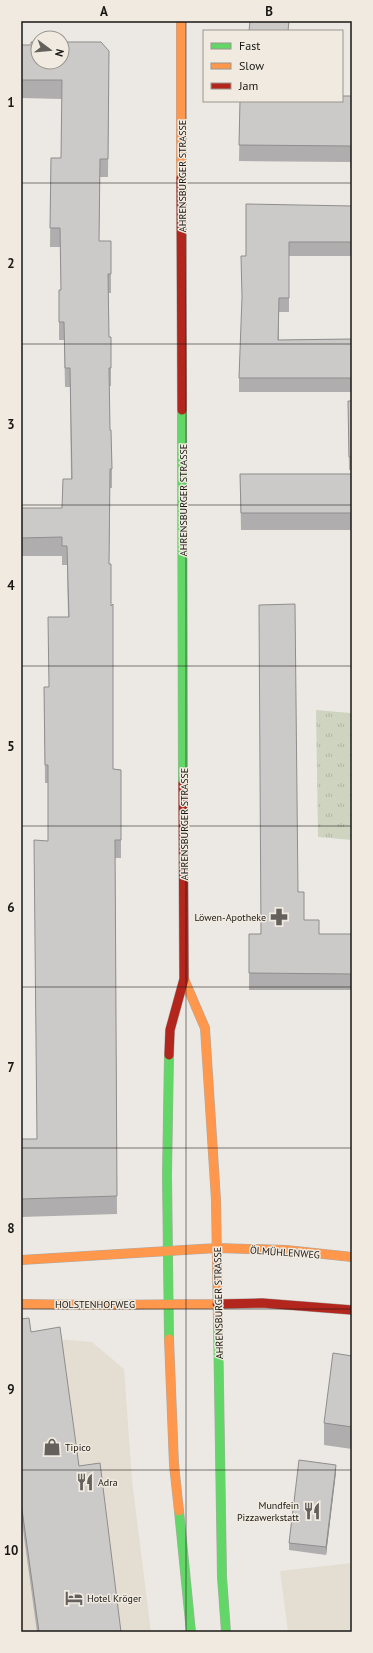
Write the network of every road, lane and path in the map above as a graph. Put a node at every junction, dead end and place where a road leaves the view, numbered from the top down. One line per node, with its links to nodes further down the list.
1 (181, 21): 2 (main road, AHRENSBURGER STRASSE)
2 (184, 979): 3 (main road, AHRENSBURGER STRASSE); 4 (main road, AHRENSBURGER STRASSE)
3 (217, 1248): 4 (main road, ÖLMÜHLENWEG); 5 (main road, ÖLMÜHLENWEG); 7 (main road, AHRENSBURGER STRASSE)
4 (168, 1252): 6 (main road); 9 (main road, AHRENSBURGER STRASSE)
5 (352, 1257)
6 (21, 1260)
7 (218, 1303): 9 (main road, HOLSTENHOFWEG); 10 (main road); 12 (main road, AHRENSBURGER STRASSE)
8 (21, 1304): 9 (main road, HOLSTENHOFWEG)
9 (168, 1304): 11 (main road, AHRENSBURGER STRASSE)
10 (352, 1310)
11 (191, 1632)
12 (226, 1632)

